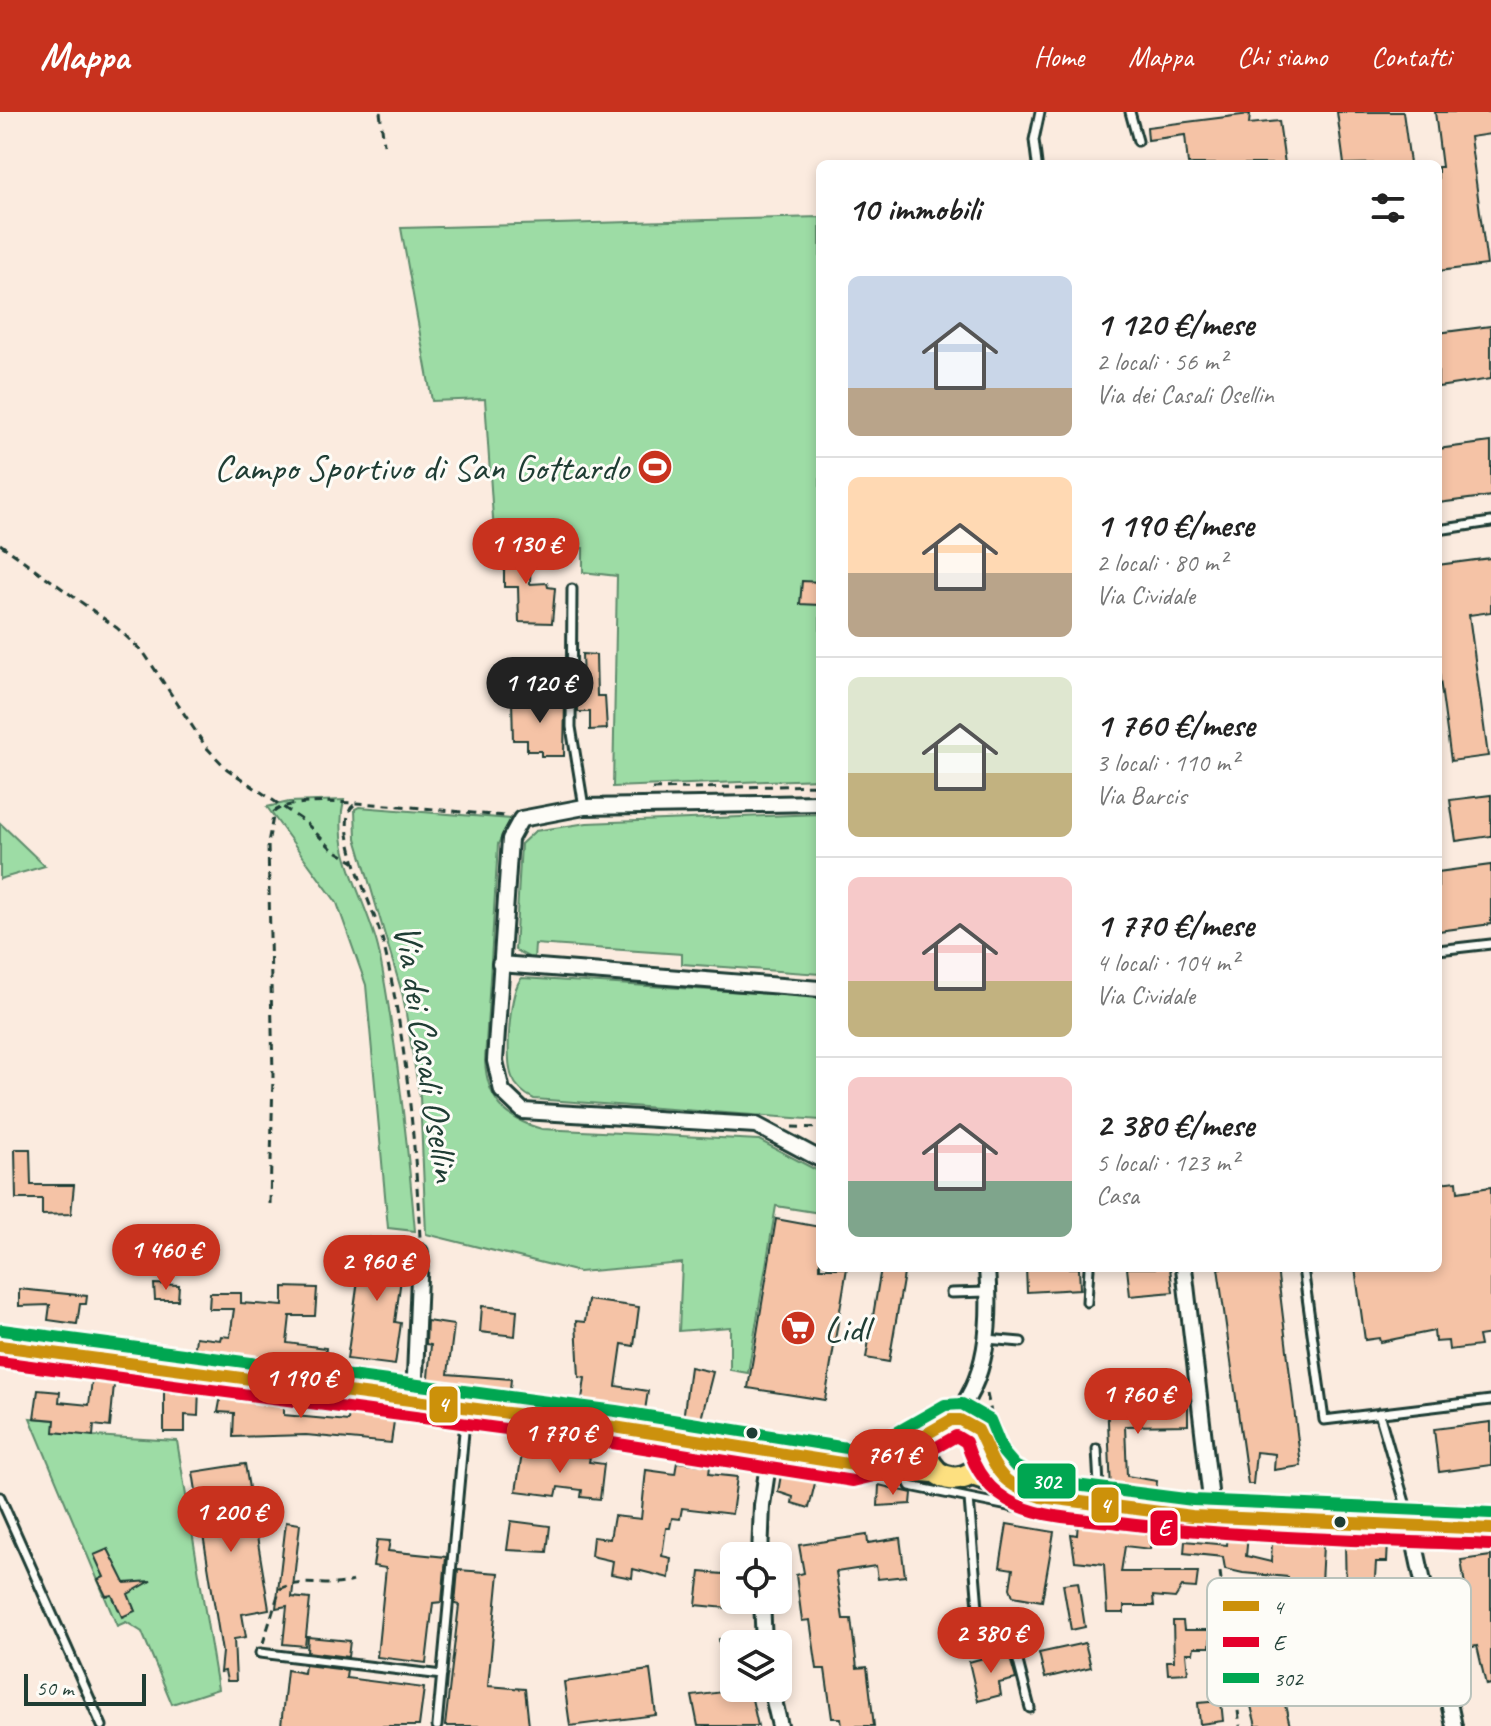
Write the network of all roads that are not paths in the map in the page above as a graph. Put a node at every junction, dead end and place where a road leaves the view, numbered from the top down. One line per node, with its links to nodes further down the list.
1 (1040, 112): 4 (lane)
2 (1130, 112): 3 (lane)
3 (1138, 141)
4 (1036, 160)
5 (1491, 522): 6 (lane)
6 (1442, 529)
7 (572, 589): 9 (lane)
8 (816, 803): 9 (street)
9 (584, 807): 12 (street)
10 (1491, 944): 11 (lane)
11 (1442, 950)
12 (500, 964): 13 (street); 14 (street)
13 (816, 989)
14 (816, 1157)
15 (420, 1252): 28 (street)
16 (987, 1272): 20 (street)
17 (1089, 1272): 22 (lane)
18 (1184, 1272): 44 (street)
19 (1304, 1272): 30 (lane)
20 (989, 1292): 21 (lane); 23 (street)
21 (951, 1293)
22 (1087, 1302)
23 (987, 1339): 24 (lane); 26 (street)
24 (1021, 1342)
25 (0, 1346): 28 (main road)
26 (969, 1397): 31 (street); 32 (street)
27 (1491, 1400): 30 (lane)
28 (414, 1401): 29 (main road)
29 (466, 1408): 35 (main road); 50 (lane)
30 (1379, 1413): 45 (lane)
31 (951, 1420): 32 (main road); 33 (main road)
32 (986, 1426): 36 (main road)
33 (930, 1433): 37 (main road); 39 (main road)
34 (1097, 1449): 43 (lane)
35 (770, 1451): 37 (main road); 47 (street)
36 (985, 1451): 38 (main road); 40 (main road)
37 (854, 1465): 39 (main road)
38 (973, 1474): 39 (main road); 40 (main road)
39 (944, 1481): 42 (lane)
40 (1031, 1494): 42 (lane); 43 (main road)
41 (0, 1497): 54 (lane)
42 (969, 1499): 53 (lane)
43 (1100, 1506): 44 (main road)
44 (1213, 1517): 45 (main road)
45 (1411, 1526): 46 (main road); 48 (street)
46 (1491, 1529)
47 (761, 1542)
48 (1422, 1578)
49 (260, 1653): 50 (lane)
50 (442, 1675): 55 (lane)
51 (774, 1702): 56 (street)
52 (1450, 1706): 57 (street)
53 (1030, 1708)
54 (102, 1726)
55 (437, 1726)
56 (780, 1726)
57 (1454, 1726)

